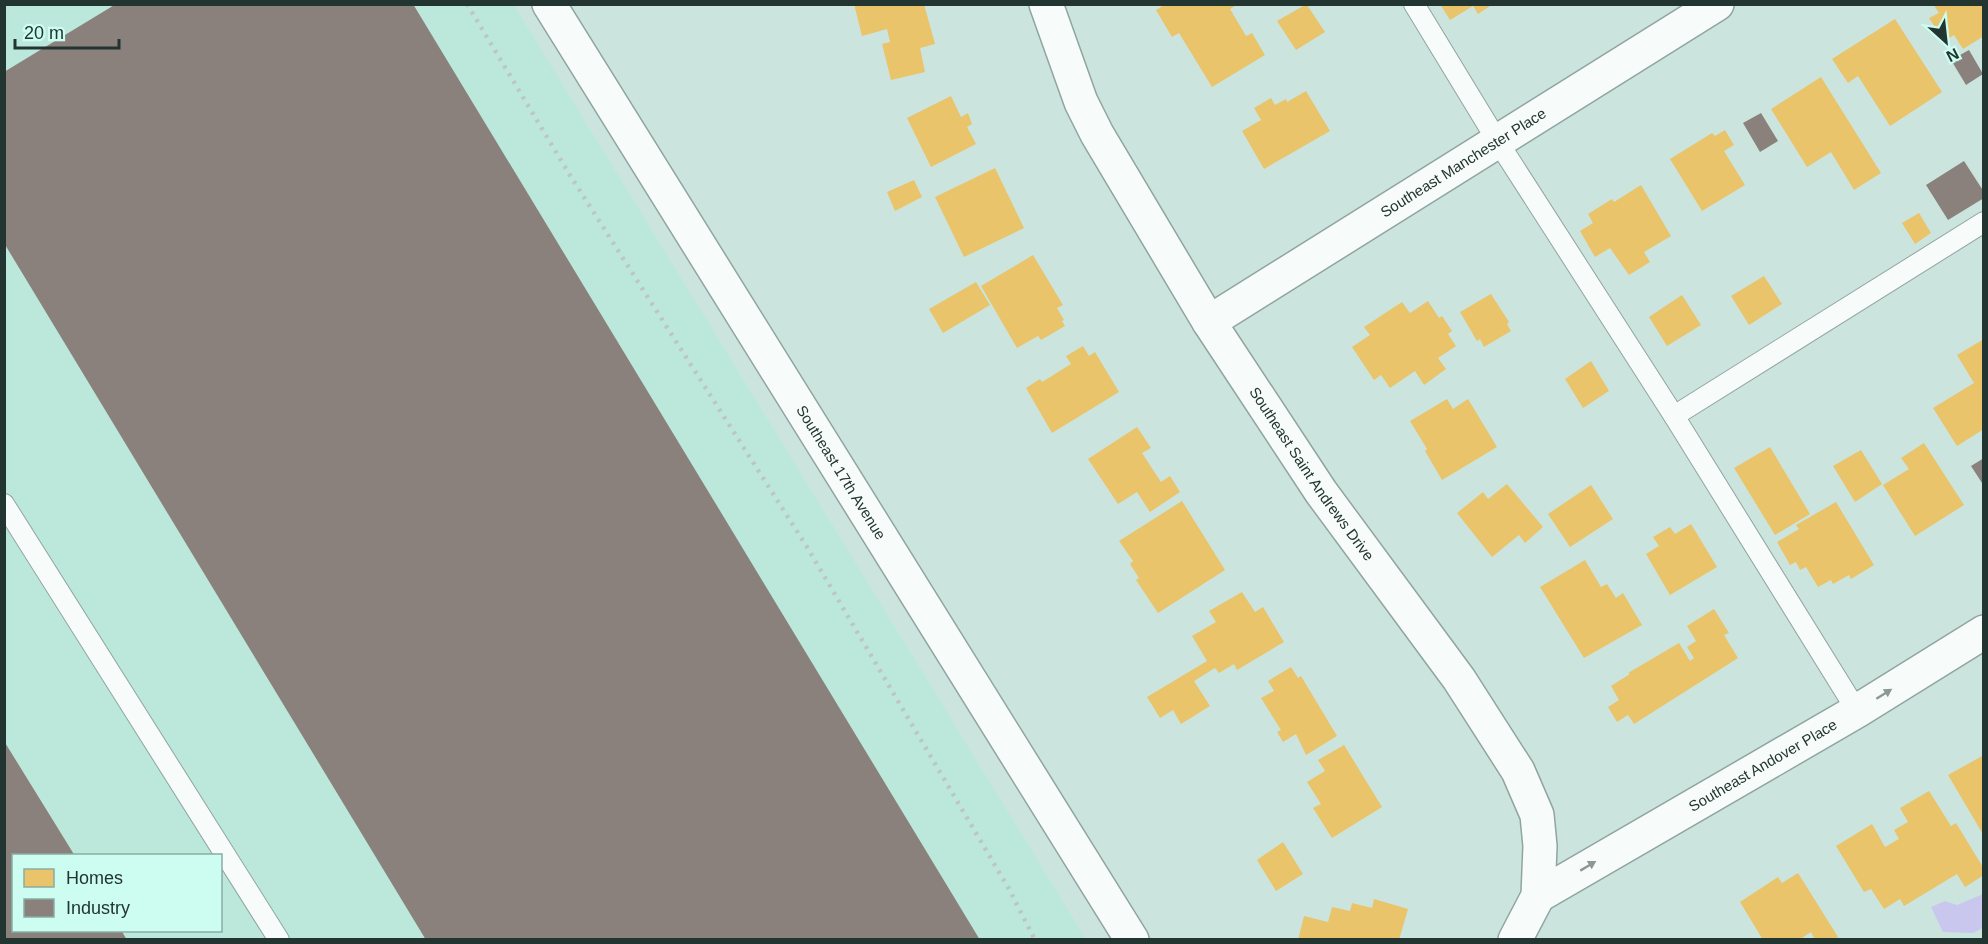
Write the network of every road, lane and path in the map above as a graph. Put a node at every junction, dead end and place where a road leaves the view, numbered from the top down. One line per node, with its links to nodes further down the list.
1 (549, 4): 14 (street, Southeast 17th Avenue)
2 (1046, 4): 7 (street, Southeast Saint Andrews Drive)
3 (1414, 4): 5 (lane)
4 (1717, 4): 5 (street, Southeast Manchester Place)
5 (1498, 142): 7 (street, Southeast Manchester Place); 8 (lane)
6 (1983, 222): 8 (lane)
7 (1209, 322): 12 (street, Southeast Saint Andrews Drive)
8 (1674, 416): 11 (lane)
9 (4, 504): 13 (lane)
10 (1983, 632): 11 (street, Southeast Andover Place, one-way to 10)
11 (1857, 711): 12 (street, Southeast Andover Place, one-way to 11)
12 (1538, 896): 15 (street, Southeast Saint Andrews Drive)
13 (279, 939)
14 (1132, 939)
15 (1515, 939)

